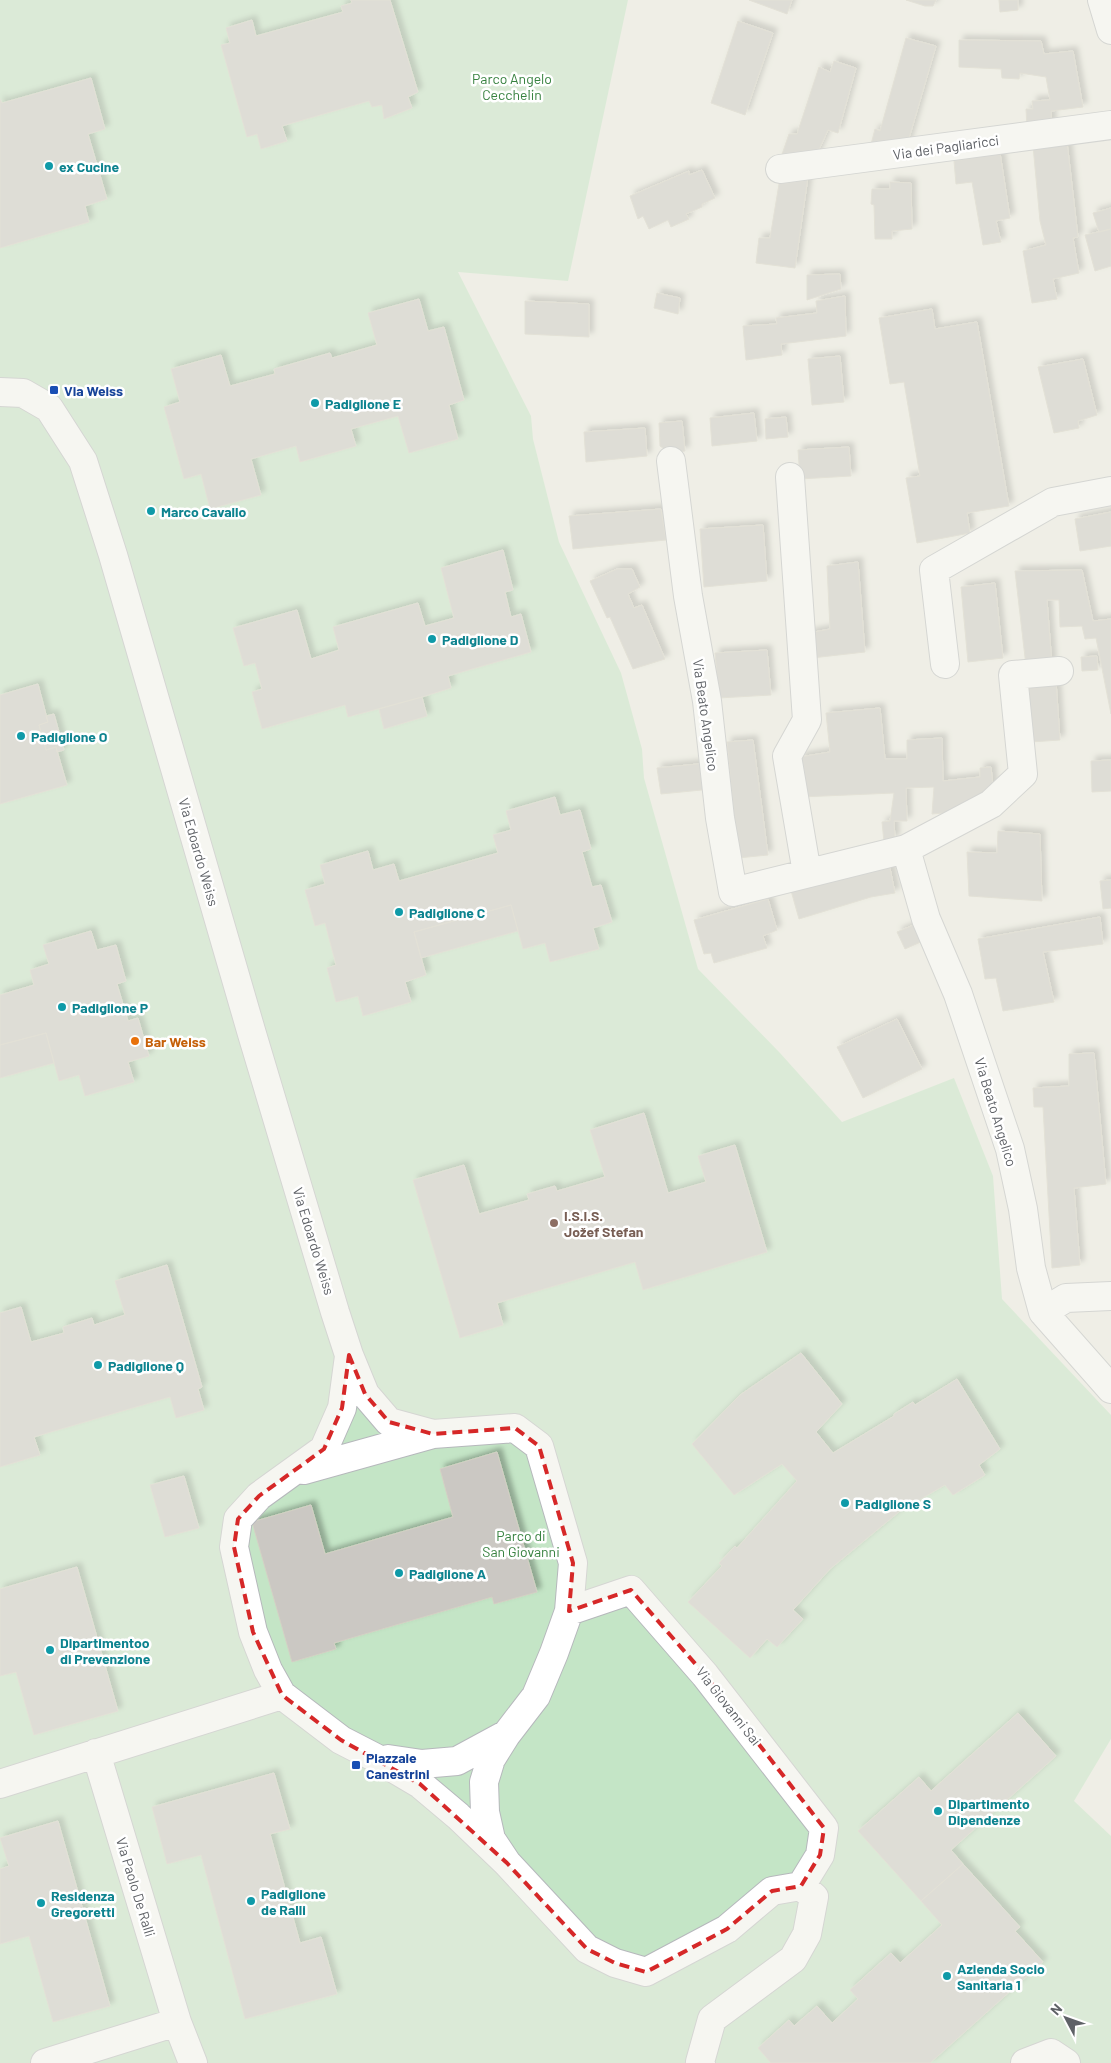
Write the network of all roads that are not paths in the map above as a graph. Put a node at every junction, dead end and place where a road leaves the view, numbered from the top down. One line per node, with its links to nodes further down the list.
1 (1102, 0): 2 (street)
2 (1111, 30)
3 (1111, 125): 4 (street, Via dei Pagliaricci)
4 (780, 169)
5 (0, 392): 15 (street, Via Edoardo Weiss)
6 (671, 461): 12 (street, Via Beato Angelico)
7 (790, 477): 12 (street)
8 (1111, 491): 9 (street)
9 (945, 664)
10 (1059, 671): 11 (street, Via Beato Angelico)
11 (906, 848): 12 (street, Via Beato Angelico); 14 (street, Via Beato Angelico)
12 (807, 873)
13 (1111, 1296): 14 (street)
14 (1043, 1312): 16 (street, Via Beato Angelico)
15 (349, 1355): 17 (street, Via Edoardo Weiss); 18 (street)
16 (1111, 1389)
17 (433, 1434): 18 (street); 19 (street)
18 (289, 1474): 20 (street)
19 (569, 1611): 21 (street); 26 (street, Via Giovanni Sai)
20 (282, 1695): 22 (street); 23 (street)
21 (506, 1735): 23 (street); 25 (street)
22 (96, 1753): 24 (street); 27 (street, Via Paolo De Ralli)
23 (376, 1758): 25 (street)
24 (0, 1784)
25 (507, 1864): 26 (street)
26 (801, 1886): 30 (street)
27 (177, 2022): 28 (street); 29 (street, Via Paolo De Ralli)
28 (44, 2063)
29 (193, 2063)
30 (700, 2063)
31 (1025, 2063): 32 (street)
32 (1066, 2063)

